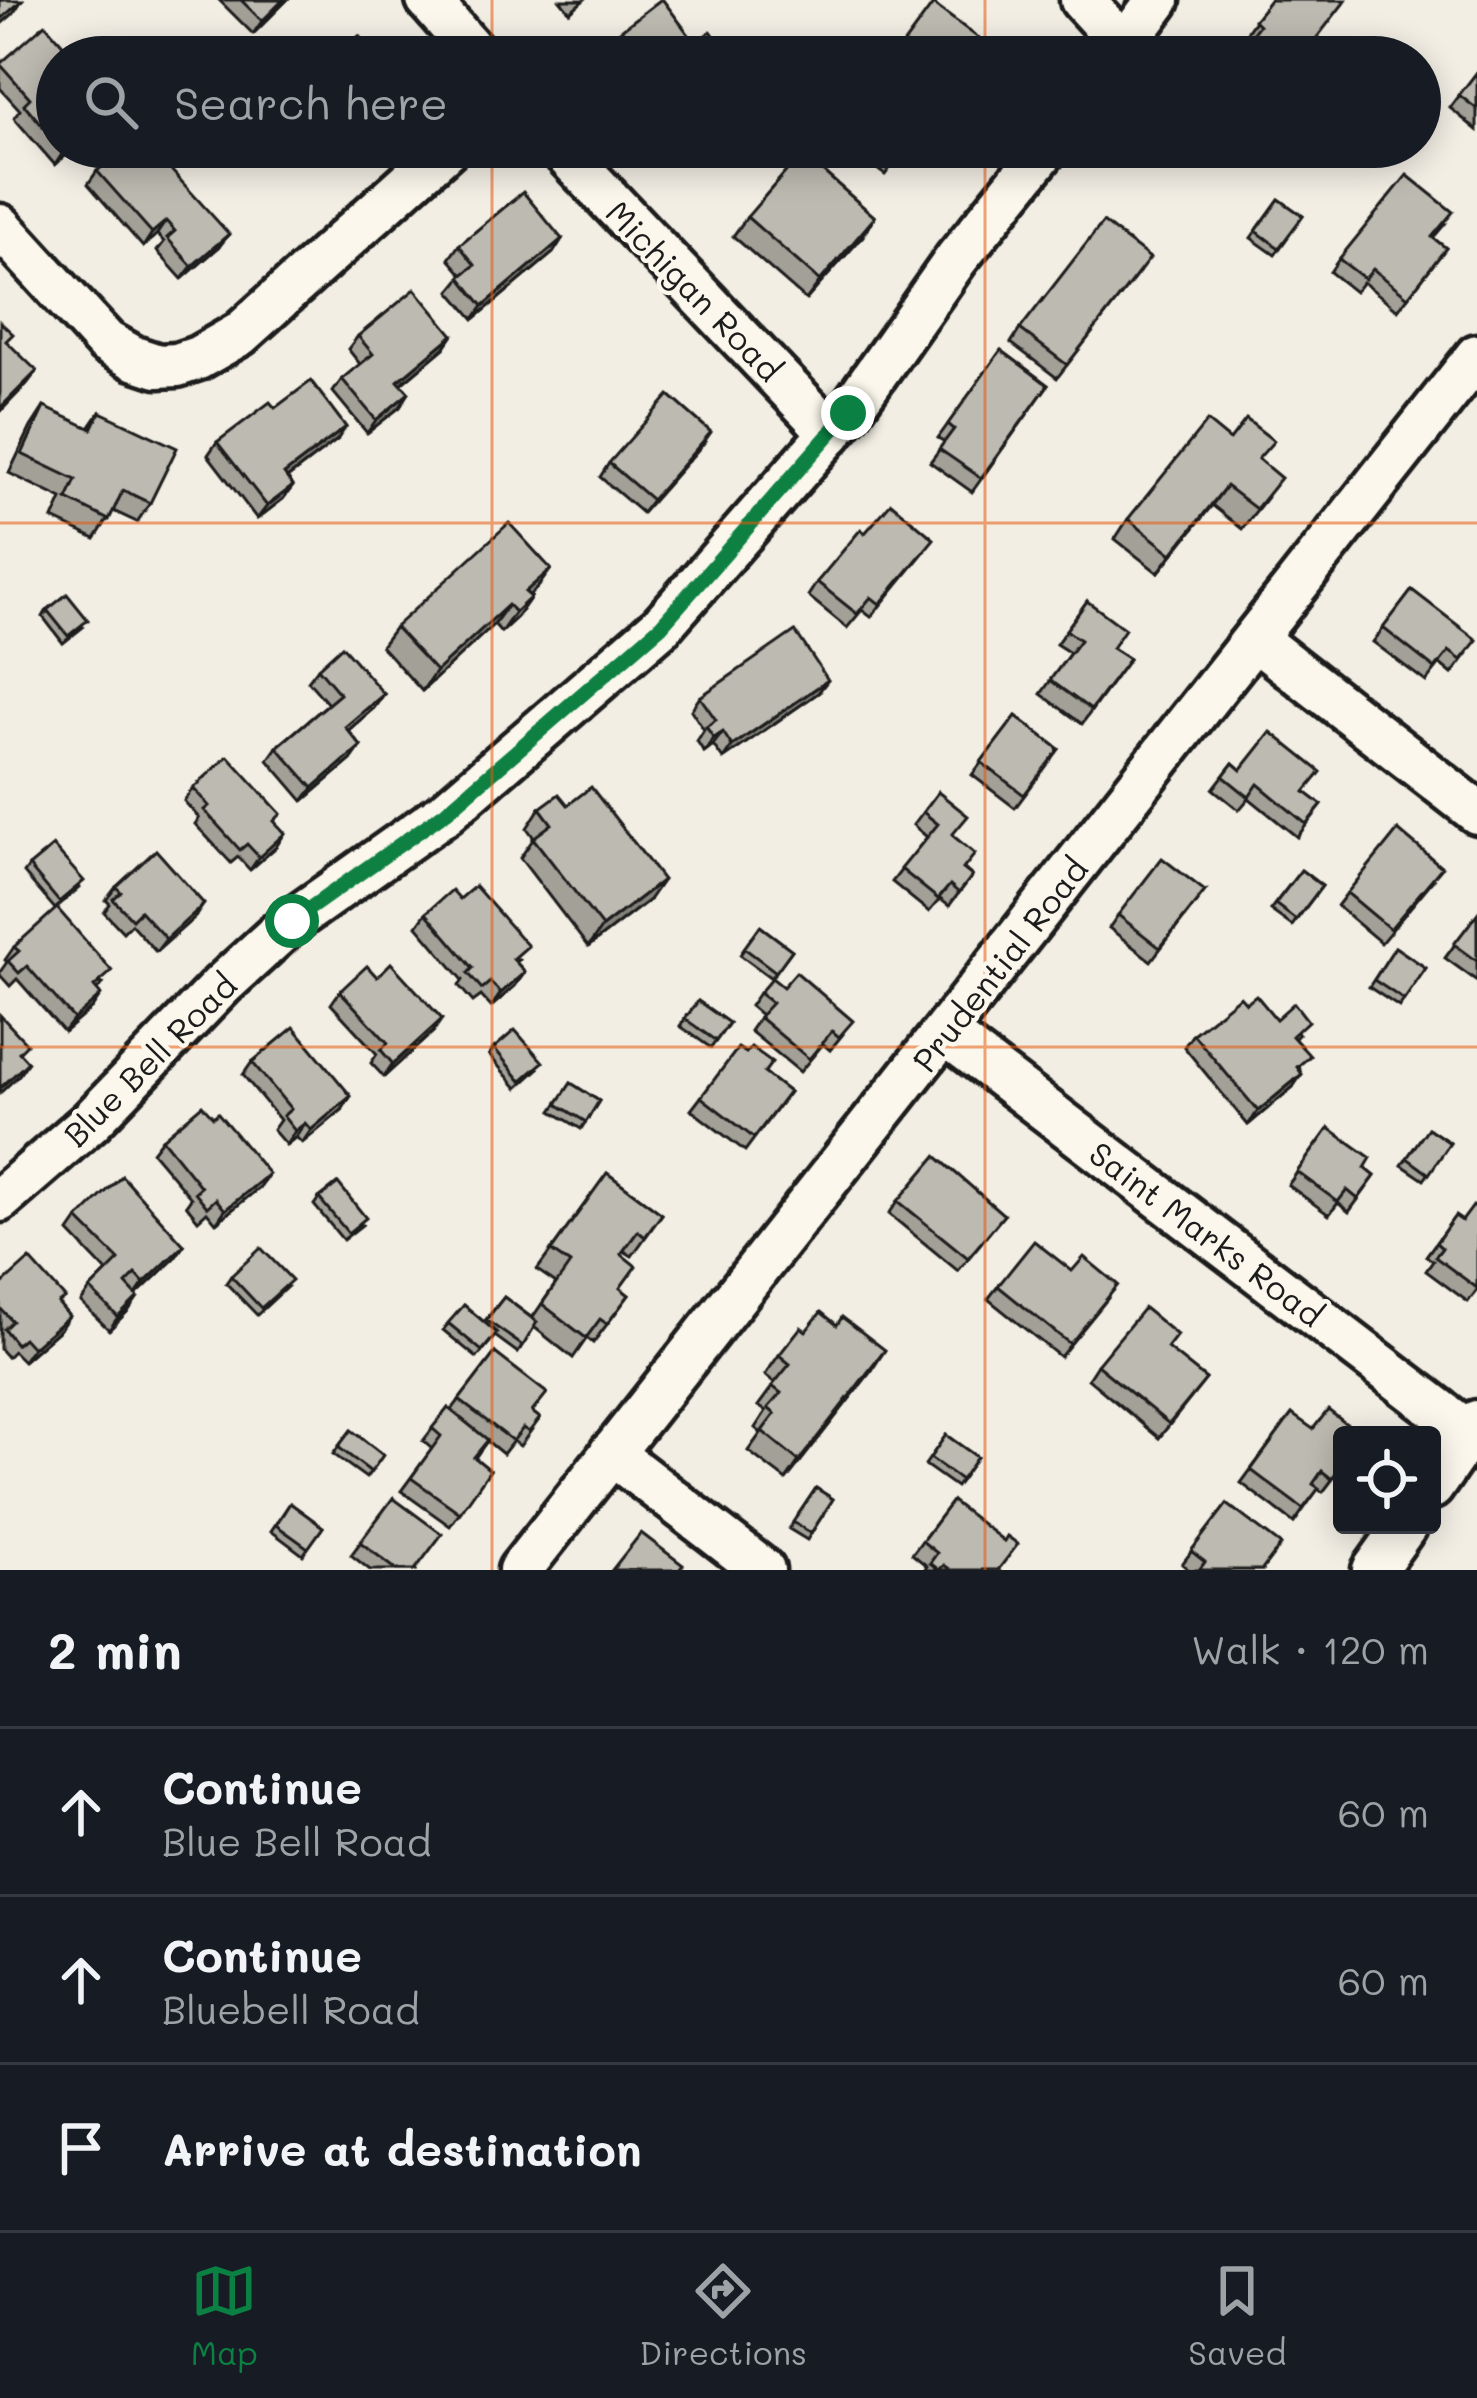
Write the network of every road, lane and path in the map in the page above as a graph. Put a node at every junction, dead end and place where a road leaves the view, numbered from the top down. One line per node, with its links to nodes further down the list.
1 (428, 0): 4 (street)
2 (1082, 0): 5 (street)
3 (1158, 0): 6 (street)
4 (460, 36)
5 (1108, 36)
6 (1131, 36)
7 (425, 168): 10 (street)
8 (579, 168): 12 (street, Michigan Road)
9 (1030, 168): 12 (street, Blue Bell Road)
10 (0, 226)
11 (1477, 356): 13 (street, Prudential Road)
12 (831, 433): 16 (street, Blue Bell Road)
13 (1255, 639): 14 (street); 15 (street, Prudential Road)
14 (1477, 812)
15 (945, 1033): 17 (street, Saint Marks Road); 18 (street, Prudential Road)
16 (0, 1200)
17 (1473, 1428): 19 (street)
18 (611, 1453): 21 (street, Prudential Road); 22 (street)
19 (1441, 1474)
20 (1400, 1534): 23 (street)
21 (520, 1570)
22 (763, 1570)
23 (1374, 1570)

